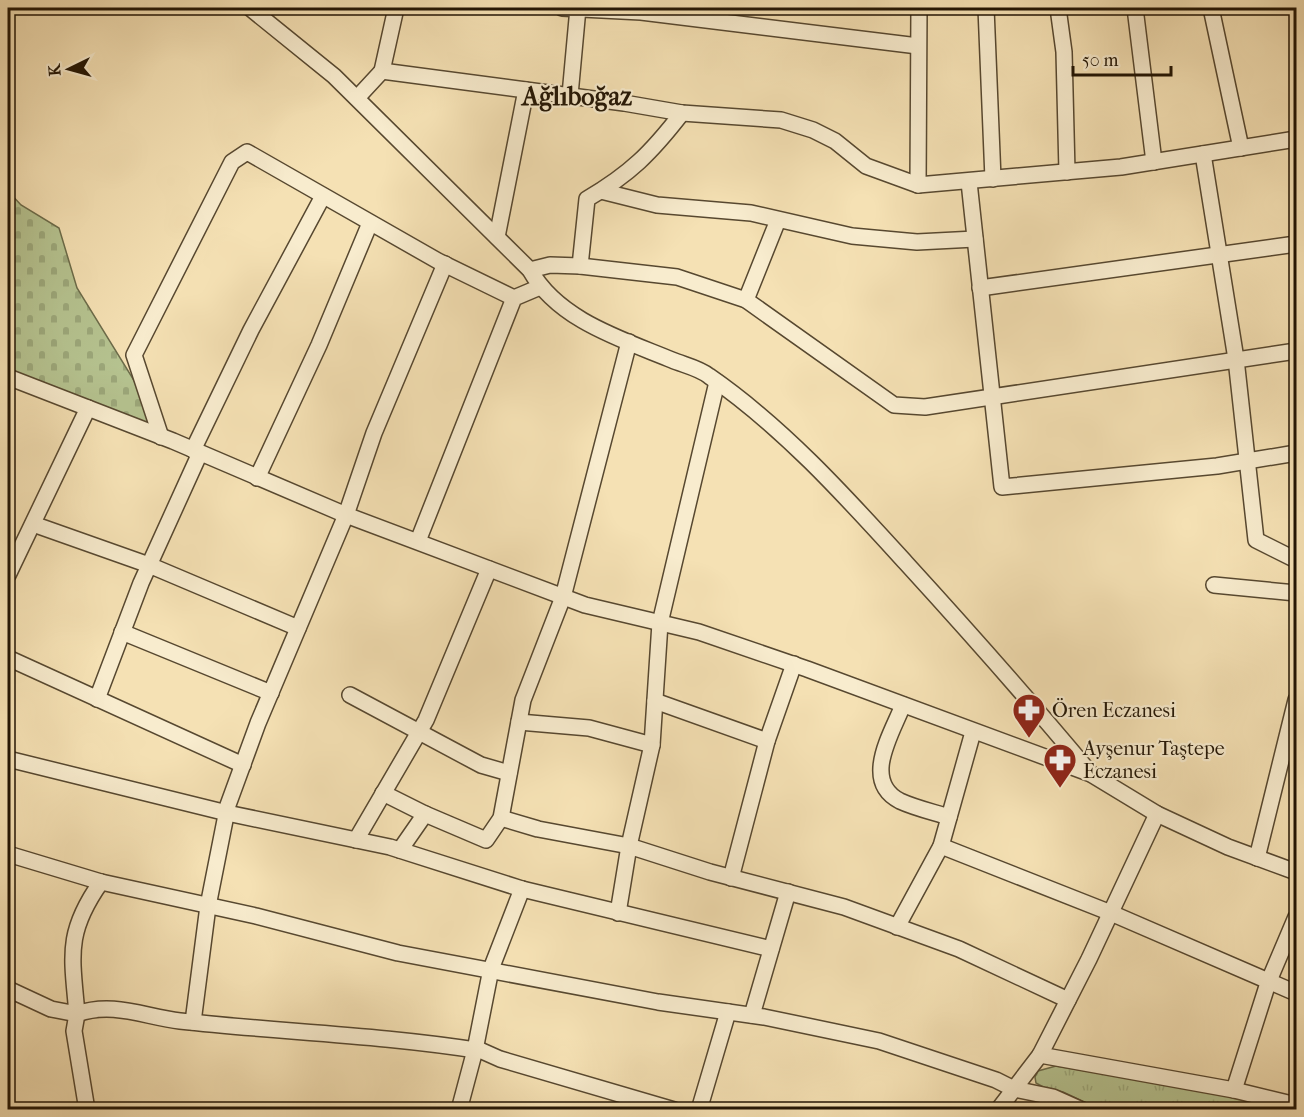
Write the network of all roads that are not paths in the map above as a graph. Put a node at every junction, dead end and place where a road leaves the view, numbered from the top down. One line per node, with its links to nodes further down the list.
1 (250, 8): 14 (street)
2 (396, 8): 11 (street)
3 (562, 8): 9 (street)
4 (919, 8): 10 (street)
5 (986, 8): 21 (street)
6 (1058, 8): 20 (street)
7 (1135, 8): 19 (street)
8 (1211, 8): 17 (street)
9 (578, 9): 10 (street); 13 (street)
10 (918, 46): 23 (street)
11 (382, 71): 12 (street); 14 (street)
12 (526, 90): 13 (street); 28 (street)
13 (570, 95): 15 (street)
14 (357, 98): 28 (street)
15 (682, 113): 23 (street); 24 (street)
16 (1296, 140): 17 (street)
17 (1241, 148): 18 (street)
18 (1203, 154): 19 (street); 31 (street)
19 (1154, 162): 20 (street)
20 (1067, 172): 21 (street)
21 (993, 179): 22 (street)
22 (969, 182): 23 (street); 29 (street)
23 (918, 185)
24 (602, 191): 26 (street); 33 (street)
25 (323, 196): 27 (street); 46 (street); 47 (street)
26 (778, 220): 29 (street); 38 (street)
27 (370, 223): 32 (street); 50 (street)
28 (497, 237): 34 (street)
29 (975, 239): 36 (street)
30 (1296, 244): 31 (street)
31 (1219, 255): 36 (street); 41 (street)
32 (445, 264): 37 (street); 51 (street)
33 (580, 266): 34 (street); 38 (street)
34 (530, 270): 35 (street)
35 (540, 287): 37 (street); 39 (street)
36 (980, 288): 44 (street)
37 (514, 298): 53 (street)
38 (746, 300): 44 (street)
39 (629, 342): 43 (street); 60 (street)
40 (1296, 351): 41 (street)
41 (1236, 359): 44 (street); 49 (street)
42 (8, 376): 45 (street)
43 (717, 382): 61 (street); 80 (street)
44 (992, 397): 49 (street)
45 (88, 408): 46 (street); 52 (street)
46 (161, 436): 47 (street)
47 (197, 452): 50 (street); 55 (street)
48 (1296, 453): 49 (street)
49 (1247, 460): 54 (street)
50 (257, 478): 51 (street)
51 (346, 515): 53 (street); 62 (street)
52 (33, 524): 55 (street); 57 (street)
53 (418, 542): 56 (street)
54 (1296, 560)
55 (149, 565): 62 (street); 63 (street)
56 (489, 569): 60 (street); 73 (street)
57 (8, 575)
58 (1214, 585): 59 (street)
59 (1296, 593)
60 (563, 597): 61 (street); 72 (street)
61 (660, 623): 65 (street); 70 (street)
62 (298, 628): 66 (street)
63 (122, 632): 66 (street); 68 (street)
64 (8, 658): 68 (street)
65 (794, 664): 71 (street); 75 (street)
66 (271, 693): 78 (street)
67 (350, 695): 73 (street)
68 (96, 699): 78 (street)
69 (1296, 700): 92 (street)
70 (655, 701): 75 (street); 76 (street)
71 (903, 705): 74 (street); 85 (street)
72 (519, 722): 76 (street); 79 (street)
73 (419, 732): 79 (street); 81 (street)
74 (972, 732): 80 (street); 85 (street)
75 (767, 741): 94 (street)
76 (652, 745): 88 (street)
77 (8, 759): 82 (street)
78 (243, 765): 82 (street)
79 (509, 773): 86 (street)
80 (1091, 774): 84 (street)
81 (383, 793): 83 (street); 87 (street)
82 (227, 813): 87 (street); 98 (street)
83 (424, 814): 86 (street); 90 (street)
84 (1157, 814): 92 (street); 100 (street)
85 (949, 817): 89 (street)
86 (501, 818): 88 (street)
87 (356, 840): 90 (street)
88 (629, 846): 94 (street); 99 (street)
89 (941, 846): 100 (street); 102 (street)
90 (400, 850): 96 (street)
91 (8, 854): 95 (street)
92 (1257, 858): 93 (street)
93 (1296, 872)
94 (731, 878): 97 (street)
95 (101, 882): 98 (street); 110 (street)
96 (522, 889): 99 (street); 104 (street)
97 (788, 892): 102 (street); 103 (street)
98 (208, 906): 104 (street); 112 (street)
99 (618, 913): 103 (street)
100 (1111, 913): 105 (street); 108 (street)
101 (1296, 917): 105 (street)
102 (897, 927): 108 (street)
103 (771, 949): 111 (street)
104 (491, 969): 109 (street); 113 (street)
105 (1268, 983): 107 (street); 116 (street)
106 (8, 988): 110 (street)
107 (1296, 993)
108 (1068, 1000): 114 (street)
109 (728, 1012): 111 (street); 122 (street)
110 (77, 1014): 112 (street); 119 (street)
111 (752, 1016): 115 (street)
112 (193, 1022): 113 (street)
113 (476, 1050): 118 (street); 120 (street)
114 (1040, 1055): 115 (street); 116 (street)
115 (1014, 1089): 123 (street); 124 (street)
116 (1234, 1090): 117 (street)
117 (1296, 1105)
118 (649, 1106): 121 (street)
119 (87, 1110)
120 (459, 1110)
121 (675, 1110)
122 (699, 1110)
123 (998, 1110)
124 (1082, 1110)

